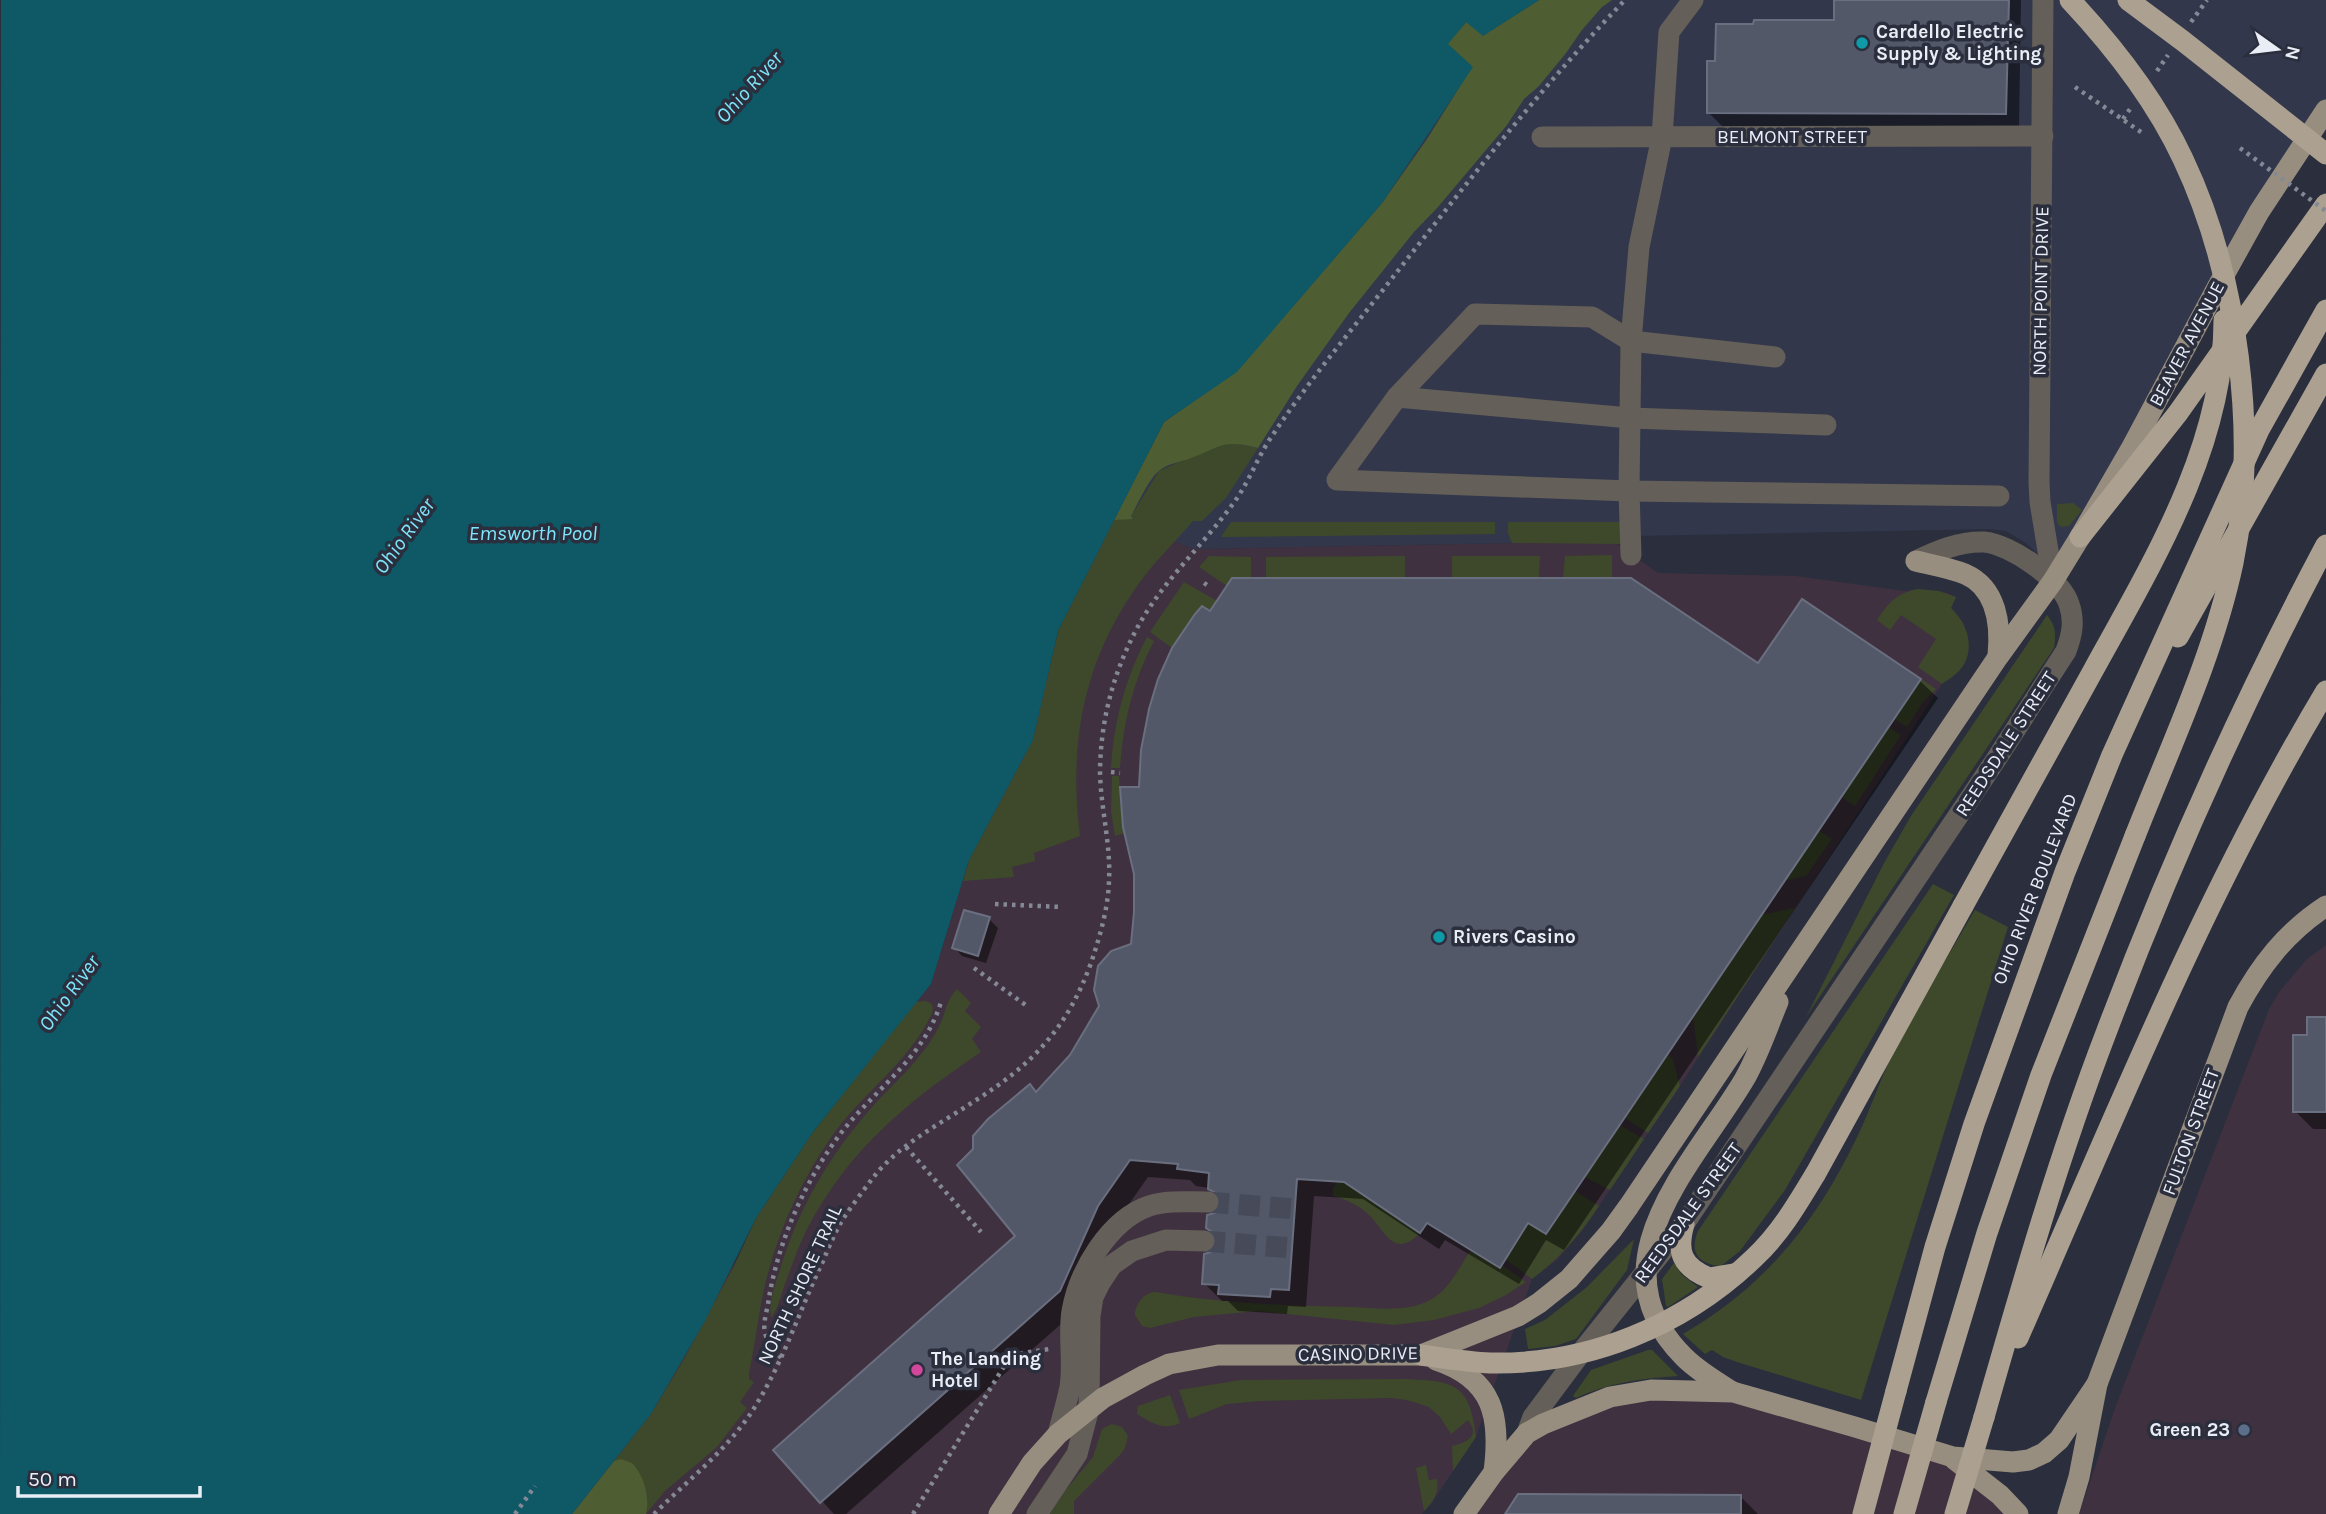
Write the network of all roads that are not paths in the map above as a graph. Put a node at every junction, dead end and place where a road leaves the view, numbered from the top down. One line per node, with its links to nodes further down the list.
1 (1693, 0): 8 (street)
2 (2043, 0): 6 (street, NORTH POINT DRIVE)
3 (2070, 0): 11 (highway, bridge)
4 (2129, 0): 9 (highway, bridge)
5 (2326, 110): 21 (main road, BEAVER AVENUE)
6 (2043, 136): 8 (street, BELMONT STREET); 25 (street, NORTH POINT DRIVE)
7 (1542, 137): 8 (street, BELMONT STREET)
8 (1662, 137): 13 (street)
9 (2326, 154)
10 (2326, 204): 21 (highway)
11 (2225, 283): 34 (highway, bridge); 51 (highway, bridge)
12 (2326, 310): 28 (highway, OHIO RIVER BOULEVARD)
13 (1631, 341): 14 (street); 16 (street); 17 (street)
14 (1775, 357)
15 (2326, 374): 28 (highway)
16 (1397, 397): 17 (street); 19 (street)
17 (1630, 418): 18 (street); 19 (street)
18 (1826, 425)
19 (1629, 492): 20 (street); 23 (street)
20 (1999, 496)
21 (2080, 537): 25 (main road, BEAVER AVENUE)
22 (2326, 545): 42 (highway)
23 (1631, 555)
24 (1916, 561): 25 (street); 26 (main road)
25 (2053, 582): 26 (main road); 32 (street, REEDSDALE STREET)
26 (1998, 657): 30 (main road)
27 (2326, 691): 42 (highway)
28 (2112, 755): 50 (highway, OHIO RIVER BOULEVARD, bridge)
29 (2326, 906): 39 (main road, FULTON STREET)
30 (1800, 953): 35 (main road); 38 (main road, CASINO DRIVE)
31 (1208, 1202): 44 (street)
32 (1684, 1224): 34 (highway); 35 (street, REEDSDALE STREET)
33 (1205, 1241): 41 (street)
34 (1738, 1272): 36 (highway)
35 (1646, 1273): 36 (main road); 37 (street, REEDSDALE STREET)
36 (1659, 1326): 37 (highway); 40 (main road)
37 (1580, 1354): 38 (highway); 43 (street, REEDSDALE STREET)
38 (1421, 1355): 41 (main road, CASINO DRIVE); 46 (main road)
39 (2097, 1384): 45 (main road); 54 (main road)
40 (1733, 1392): 43 (main road); 45 (main road)
41 (1089, 1408): 44 (main road, CASINO DRIVE); 48 (street)
42 (1984, 1417): 52 (highway, bridge)
43 (1527, 1433): 46 (main road, REEDSDALE STREET)
44 (1058, 1434): 47 (main road, CASINO DRIVE)
45 (1953, 1457): 53 (main road)
46 (1494, 1472): 49 (main road, REEDSDALE STREET)
47 (999, 1514)
48 (1037, 1514)
49 (1464, 1514)
50 (1863, 1514)
51 (1903, 1514)
52 (1955, 1514)
53 (2018, 1514)
54 (2068, 1514)

